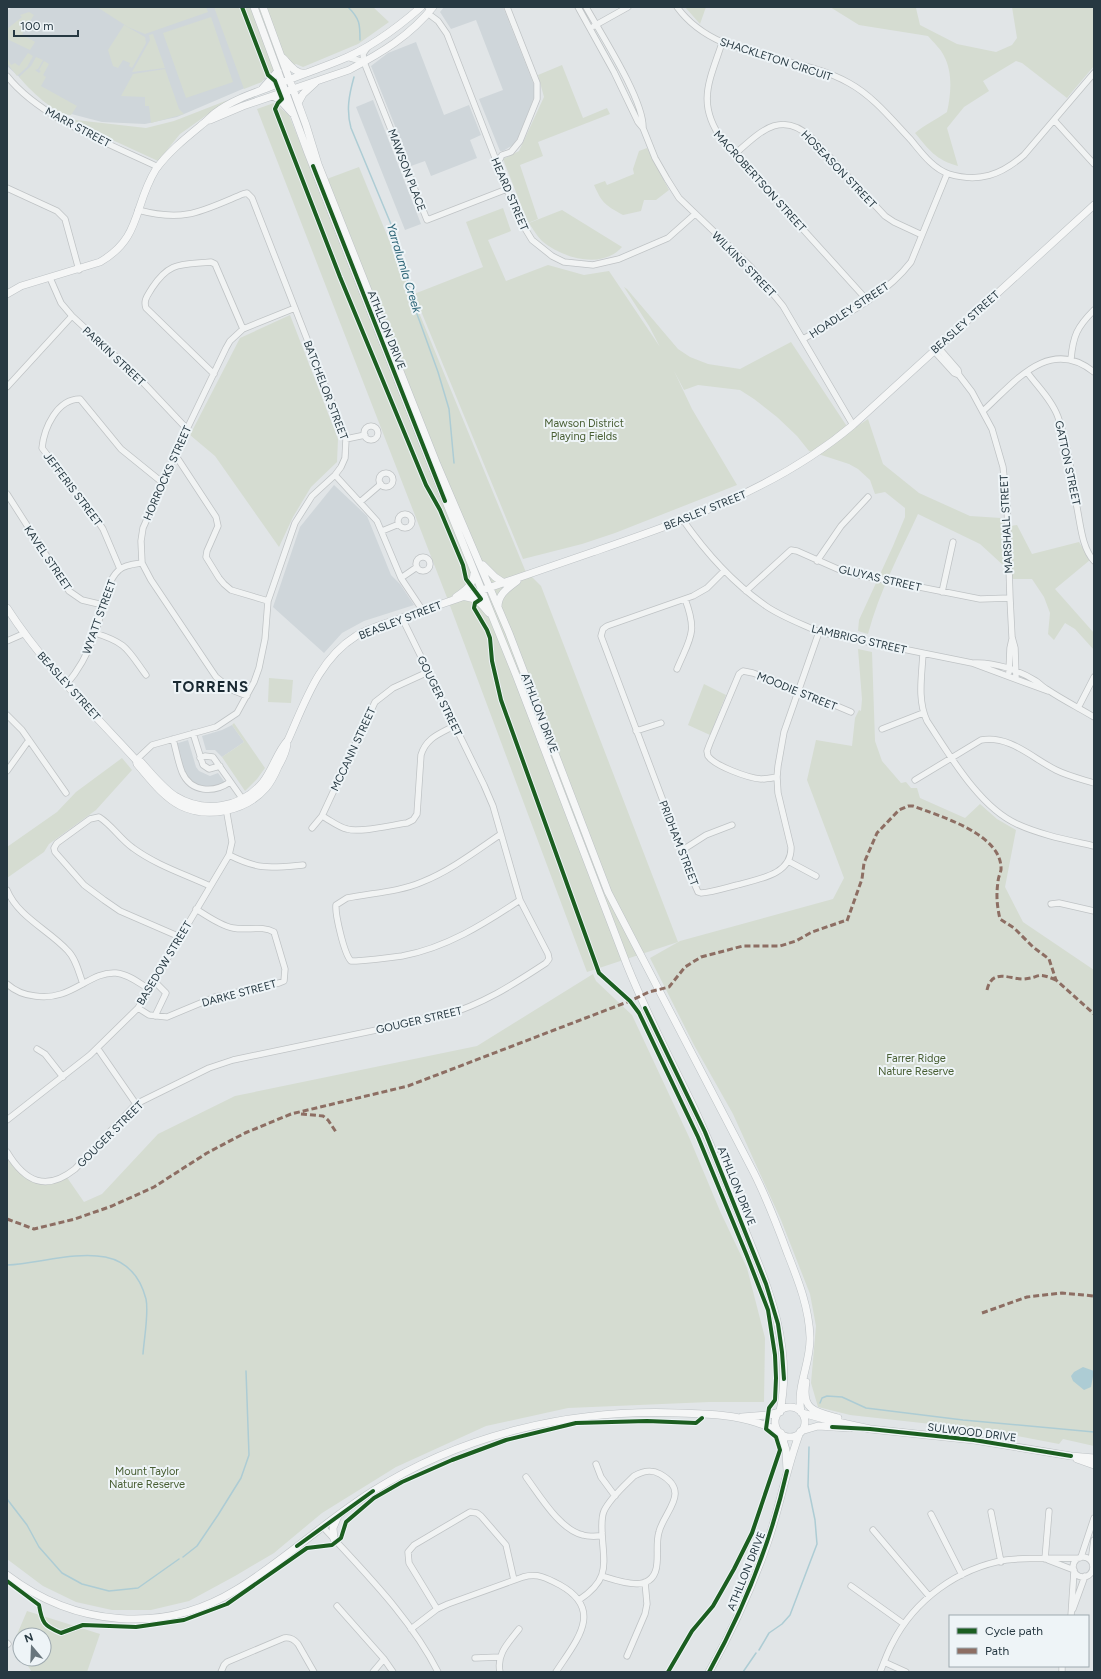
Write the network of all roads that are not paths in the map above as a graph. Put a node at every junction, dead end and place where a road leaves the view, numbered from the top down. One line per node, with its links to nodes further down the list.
1 (254, 7): 17 (main road, ATHLLON DRIVE)
2 (263, 7): 14 (main road, ATHLLON DRIVE)
3 (507, 7): 35 (street)
4 (578, 7): 11 (street, WILKINS STREET)
5 (586, 7): 10 (street, WILKINS STREET)
6 (628, 7): 10 (street)
7 (677, 7): 12 (street, SHACKLETON CIRCUIT)
8 (419, 9): 9 (street); 13 (main road)
9 (430, 9): 16 (main road); 33 (street, HEARD STREET)
10 (596, 25): 11 (street); 32 (street, WILKINS STREET)
11 (590, 28): 32 (street, WILKINS STREET)
12 (722, 43): 34 (street, MACROBERTSON STREET); 39 (street, SHACKLETON CIRCUIT)
13 (369, 46): 15 (main road); 16 (street)
14 (281, 56): 18 (main road); 21 (main road, ATHLLON DRIVE)
15 (347, 57): 16 (street); 18 (main road)
16 (364, 62): 22 (main road); 41 (street, MAWSON PLACE)
17 (278, 71): 23 (main road, ATHLLON DRIVE); 26 (main road)
18 (310, 72): 21 (main road)
19 (1094, 73): 30 (street, SHACKLETON CIRCUIT)
20 (7, 76): 38 (street, MARR STREET)
21 (290, 80): 23 (main road); 24 (main road, ATHLLON DRIVE)
22 (318, 81): 24 (main road); 28 (main road)
23 (282, 83): 25 (main road, ATHLLON DRIVE); 26 (main road)
24 (293, 89): 25 (main road); 28 (main road, ATHLLON DRIVE)
25 (285, 92): 27 (main road); 29 (main road, ATHLLON DRIVE)
26 (254, 93): 31 (main road)
27 (273, 96): 29 (main road); 31 (main road)
28 (298, 103): 77 (main road, ATHLLON DRIVE)
29 (294, 116): 84 (main road, ATHLLON DRIVE)
30 (1054, 120): 36 (street); 39 (street, SHACKLETON CIRCUIT)
31 (204, 122): 38 (main road)
32 (643, 128): 44 (street, WILKINS STREET)
33 (492, 151): 35 (street); 37 (street, HEARD STREET)
34 (735, 154): 45 (street, HOSEASON STREET); 49 (street, MACROBERTSON STREET)
35 (502, 155): 37 (street)
36 (1094, 164)
37 (497, 165): 41 (street, HEARD STREET)
38 (158, 167): 43 (main road)
39 (947, 174): 45 (street, HOADLEY STREET)
40 (7, 188): 46 (street)
41 (507, 189): 44 (street, HEARD STREET)
42 (1094, 205): 55 (main road, BEASLEY STREET)
43 (138, 210): 46 (main road); 50 (street, BATCHELOR STREET)
44 (695, 214): 54 (street, WILKINS STREET)
45 (922, 235): 49 (street, HOADLEY STREET)
46 (79, 270): 47 (main road)
47 (50, 278): 48 (main road); 52 (street, PARKIN STREET)
48 (7, 294)
49 (867, 300): 54 (street, HOADLEY STREET)
50 (295, 308): 53 (street, HORROCKS STREET); 65 (street, BATCHELOR STREET)
51 (1094, 310): 56 (street)
52 (72, 316): 60 (street); 63 (street, PARKIN STREET)
53 (243, 329): 59 (street, HORROCKS STREET); 59 (street)
54 (803, 339): 62 (street, WILKINS STREET)
55 (936, 349): 61 (street, MARSHALL STREET); 62 (main road, BEASLEY STREET)
56 (1071, 359): 57 (street); 58 (street)
57 (1027, 372): 61 (street); 79 (street, GATTON STREET)
58 (1094, 372)
59 (214, 374): 63 (street, HORROCKS STREET)
60 (7, 387)
61 (983, 411): 93 (street, MARSHALL STREET)
62 (853, 425): 73 (main road, BEASLEY STREET)
63 (187, 429): 66 (street, HORROCKS STREET)
64 (365, 434): 65 (street)
65 (346, 439): 67 (street, BATCHELOR STREET)
66 (176, 456): 68 (street, HORROCKS STREET); 95 (street)
67 (335, 475): 72 (street); 95 (street, BATCHELOR STREET)
68 (163, 483): 80 (street, HORROCKS STREET); 82 (street, JEFFERIS STREET)
69 (381, 484): 72 (street)
70 (7, 494): 97 (street, KAVEL STREET)
71 (868, 497): 78 (street)
72 (360, 502): 75 (street)
73 (684, 520): 83 (street, LAMBRIGG STREET); 85 (main road, BEASLEY STREET)
74 (399, 524): 75 (street)
75 (382, 531): 86 (street)
76 (953, 542): 91 (street)
77 (477, 555): 87 (main road); 88 (main road, ATHLLON DRIVE)
78 (817, 561): 90 (street, GLUYAS STREET); 91 (street, GLUYAS STREET)
79 (1094, 561)
80 (142, 563): 82 (street, WYATT STREET); 119 (street, HORROCKS STREET)
81 (417, 567): 86 (street)
82 (120, 569): 97 (street, WYATT STREET)
83 (724, 571): 90 (street, LAMBRIGG STREET); 94 (street, PRIDHAM STREET)
84 (474, 572): 89 (main road, ATHLLON DRIVE); 96 (main road)
85 (528, 575): 87 (main road, BEASLEY STREET); 98 (main road)
86 (401, 578): 100 (street)
87 (504, 583): 88 (main road, BEASLEY STREET)
88 (490, 588): 89 (main road, BEASLEY STREET); 98 (main road, ATHLLON DRIVE)
89 (482, 591): 92 (main road, BEASLEY STREET); 102 (main road, ATHLLON DRIVE)
90 (746, 591): 103 (street, LAMBRIGG STREET)
91 (942, 592): 93 (street, GLUYAS STREET)
92 (465, 597): 96 (main road, BEASLEY STREET); 102 (main road)
93 (1010, 598): 106 (street, MARSHALL STREET)
94 (685, 599): 109 (street); 128 (street, PRIDHAM STREET)
95 (268, 601): 119 (street, BATCHELOR STREET)
96 (447, 602): 100 (main road, BEASLEY STREET)
97 (104, 605): 104 (street, WYATT STREET)
98 (498, 607): 173 (main road, ATHLLON DRIVE)
99 (7, 608): 105 (main road, BEASLEY STREET)
100 (422, 611): 101 (main road, BEASLEY STREET)
101 (402, 618): 110 (street, GOUGER STREET); 142 (main road, BEASLEY STREET)
102 (494, 620): 174 (main road, ATHLLON DRIVE)
103 (819, 632): 108 (street, LAMBRIGG STREET); 117 (street)
104 (95, 633): 113 (street); 116 (street, WYATT STREET)
105 (23, 634): 107 (street); 116 (main road, BEASLEY STREET)
106 (1012, 636): 111 (street, MARSHALL STREET); 112 (street, MARSHALL STREET)
107 (7, 641)
108 (923, 653): 111 (street, LAMBRIGG STREET); 122 (street)
109 (677, 669)
110 (428, 672): 126 (street, GOUGER STREET); 144 (street, MCCANN STREET)
111 (1009, 672): 112 (street, LAMBRIGG STREET); 115 (street, LAMBRIGG STREET)
112 (1016, 672): 115 (street, MARSHALL STREET); 118 (street, LAMBRIGG STREET)
113 (146, 675)
114 (1094, 676): 120 (street)
115 (1016, 678): 118 (street, LAMBRIGG STREET)
116 (66, 685): 134 (main road, BEASLEY STREET)
117 (799, 690): 121 (street, MOODIE STREET); 137 (street); 137 (street, MOODIE STREET)
118 (1048, 690): 120 (street, LAMBRIGG STREET)
119 (247, 696): 129 (street, BATCHELOR STREET)
120 (1078, 708): 124 (street, LAMBRIGG STREET)
121 (851, 712)
122 (923, 713): 127 (street); 133 (street)
123 (7, 715): 131 (street)
124 (1094, 717)
125 (660, 723): 128 (street)
126 (454, 726): 144 (street); 147 (street, GOUGER STREET)
127 (882, 729)
128 (636, 731): 149 (street, PRIDHAM STREET)
129 (193, 733): 130 (street, BATCHELOR STREET); 132 (street)
130 (173, 739): 134 (street, BATCHELOR STREET); 139 (street)
131 (29, 740): 136 (street); 141 (street)
132 (200, 758): 135 (street); 135 (street)
133 (952, 758): 138 (street); 140 (street); 148 (street)
134 (136, 760): 143 (main road, BEASLEY STREET)
135 (220, 766): 139 (street)
136 (7, 771)
137 (777, 777): 151 (street)
138 (915, 780)
139 (230, 782): 142 (street)
140 (1094, 783)
141 (66, 793)
142 (244, 801): 143 (main road, BEASLEY STREET)
143 (226, 808): 150 (street, BASEDOW STREET)
144 (322, 816): 146 (street, MCCANN STREET)
145 (732, 826): 149 (street)
146 (312, 828)
147 (501, 834): 156 (street, GOUGER STREET); 156 (street)
148 (1094, 846)
149 (682, 852): 151 (street, PRIDHAM STREET)
150 (229, 855): 152 (street); 154 (street, BASEDOW STREET)
151 (788, 861): 153 (street)
152 (303, 865)
153 (816, 876)
154 (210, 886): 158 (street, BASEDOW STREET); 160 (street)
155 (7, 890): 163 (street)
156 (520, 900): 170 (street, GOUGER STREET)
157 (1051, 904): 159 (street)
158 (196, 910): 160 (street, BASEDOW STREET); 166 (street, DARKE STREET)
159 (1094, 911)
160 (180, 937): 161 (street, BASEDOW STREET)
161 (154, 981): 164 (street, BASEDOW STREET); 166 (street)
162 (7, 984): 163 (street)
163 (83, 984): 164 (street)
164 (149, 989): 165 (street, BASEDOW STREET)
165 (138, 1008): 166 (street); 168 (street, BASEDOW STREET)
166 (155, 1016)
167 (37, 1049): 169 (street)
168 (98, 1049): 169 (street, BASEDOW STREET); 170 (street)
169 (63, 1077): 171 (street, BASEDOW STREET)
170 (136, 1104): 172 (street, GOUGER STREET)
171 (7, 1120)
172 (7, 1152)
173 (805, 1372): 175 (main road, ATHLLON DRIVE); 177 (main road)
174 (780, 1412): 175 (main road); 176 (main road); 180 (main road)
175 (802, 1412): 177 (main road, SULWOOD DRIVE); 179 (main road)
176 (735, 1417): 180 (main road); 190 (main road)
177 (862, 1427): 178 (main road, SULWOOD DRIVE)
178 (870, 1429): 179 (main road, SULWOOD DRIVE); 181 (main road, SULWOOD DRIVE)
179 (801, 1432): 180 (main road); 185 (main road, ATHLLON DRIVE)
180 (781, 1433): 185 (main road, ATHLLON DRIVE)
181 (1071, 1456): 182 (main road, SULWOOD DRIVE); 184 (main road, SULWOOD DRIVE)
182 (1094, 1458)
183 (596, 1464): 187 (street)
184 (1094, 1465)
185 (787, 1471): 231 (main road, ATHLLON DRIVE)
186 (526, 1477): 195 (street)
187 (615, 1496): 195 (street); 208 (street)
188 (1049, 1510): 199 (street)
189 (990, 1512): 200 (street)
190 (339, 1514): 193 (main road); 196 (main road)
191 (931, 1514): 204 (street)
192 (1094, 1518): 198 (street)
193 (322, 1527): 196 (street); 203 (main road)
194 (873, 1530): 210 (street)
195 (602, 1536): 206 (street)
196 (334, 1539): 217 (street)
197 (1094, 1540): 201 (street)
198 (1080, 1557): 199 (street); 201 (street); 202 (street)
199 (1045, 1559): 200 (street); 202 (street)
200 (1001, 1562): 204 (street)
201 (1092, 1563): 205 (street)
202 (1074, 1570): 205 (street); 214 (street)
203 (7, 1575)
204 (962, 1575): 210 (street)
205 (1089, 1575): 215 (street)
206 (602, 1576): 208 (street); 211 (street)
207 (514, 1580): 211 (street); 213 (street); 213 (street)
208 (645, 1582): 219 (street)
209 (851, 1586): 216 (street)
210 (929, 1596): 216 (street)
211 (579, 1600): 230 (street)
212 (337, 1606): 222 (street)
213 (437, 1609): 217 (street)
214 (1071, 1615)
215 (1071, 1615)
216 (904, 1624): 223 (street)
217 (411, 1628): 228 (street)
218 (520, 1629): 220 (street)
219 (627, 1656)
220 (500, 1657): 221 (street); 229 (street)
221 (475, 1658)
222 (384, 1659): 226 (street); 227 (street)
223 (884, 1662): 232 (street); 233 (street)
224 (221, 1672): 225 (street)
225 (314, 1672)
226 (373, 1672)
227 (393, 1672)
228 (438, 1672)
229 (500, 1672)
230 (556, 1672)
231 (709, 1672)
232 (880, 1672)
233 (906, 1672)

